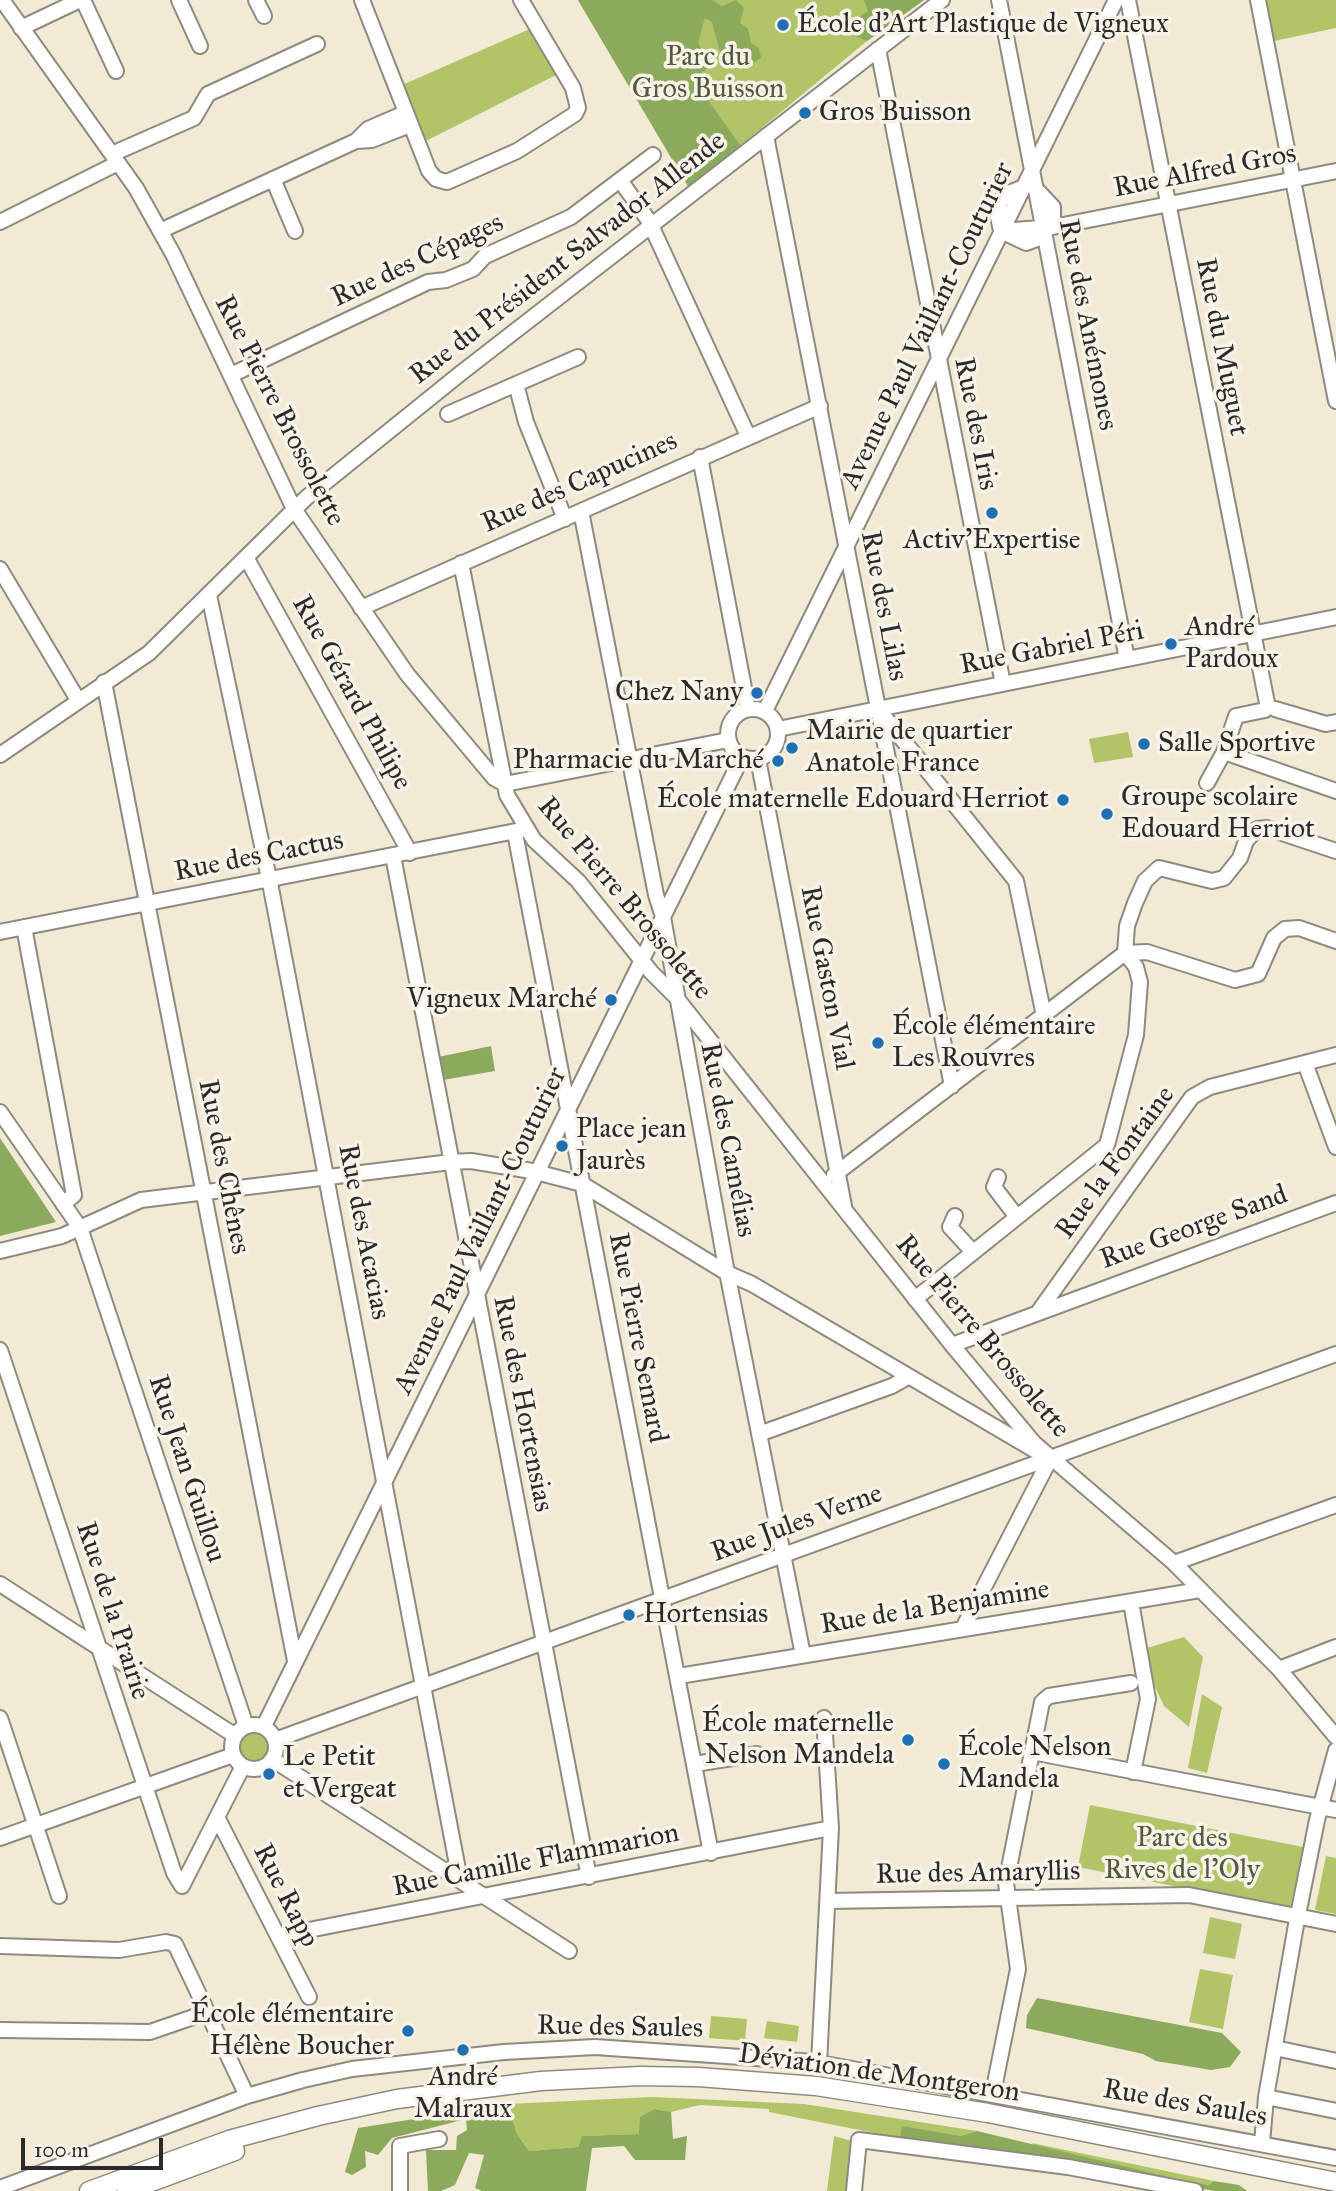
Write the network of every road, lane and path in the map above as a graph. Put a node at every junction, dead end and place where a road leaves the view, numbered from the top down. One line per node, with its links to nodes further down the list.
1 (2, 0): 13 (street, Rue Pierre Brossolette)
2 (82, 0): 13 (street); 17 (street)
3 (179, 0): 15 (street)
4 (257, 0): 12 (street)
5 (362, 0): 18 (street)
6 (521, 0): 18 (street)
7 (942, 0): 16 (street, Rue du Président Salvador Allende)
8 (999, 0): 22 (street)
9 (1115, 0): 22 (street, Avenue Paul Vaillant-Couturier)
10 (1128, 0): 28 (street, Rue du Muguet)
11 (1258, 0): 26 (street)
12 (264, 16)
13 (21, 27): 21 (street, Rue Pierre Brossolette)
14 (317, 44): 21 (street)
15 (200, 46)
16 (878, 49): 19 (street, Rue du Président Salvador Allende); 36 (street, Rue des Iris)
17 (116, 71)
18 (408, 119): 24 (street)
19 (766, 136): 30 (street, Rue du Président Salvador Allende); 40 (street, Rue des Lilas)
20 (653, 155): 25 (street, Rue des Cépages)
21 (115, 158): 29 (street); 31 (street, Rue Pierre Brossolette)
22 (1032, 172): 27 (street, Avenue Paul Vaillant-Couturier)
23 (1336, 172): 26 (street, Rue Alfred Gros)
24 (273, 179): 31 (street); 33 (street)
25 (620, 180): 30 (street); 37 (street, Rue des Cépages)
26 (1294, 180): 28 (street, Rue Alfred Gros); 39 (street)
27 (1030, 188): 32 (street, Rue des Anémones); 34 (street, Avenue Paul Vaillant-Couturier)
28 (1169, 205): 32 (street, Rue Alfred Gros); 54 (street, Rue du Muguet)
29 (0, 222)
30 (651, 225): 42 (street); 44 (street, Rue du Président Salvador Allende)
31 (160, 230): 37 (street, Rue Pierre Brossolette)
32 (1047, 230): 34 (street, Rue Alfred Gros); 55 (street, Rue des Anémones)
33 (295, 231)
34 (1001, 232): 36 (street, Avenue Paul Vaillant-Couturier)
35 (578, 357): 38 (street)
36 (938, 362): 47 (street, Avenue Paul Vaillant-Couturier); 57 (street, Rue des Iris)
37 (231, 375): 44 (street, Rue Pierre Brossolette)
38 (516, 384): 41 (street); 46 (street)
39 (1336, 401)
40 (820, 406): 42 (street, Rue des Capucines); 47 (street, Rue des Lilas)
41 (448, 414)
42 (748, 436): 43 (street, Rue des Capucines)
43 (700, 457): 45 (street, Rue des Capucines); 60 (street)
44 (294, 509): 48 (street, Rue du Président Salvador Allende); 52 (street, Rue Pierre Brossolette)
45 (581, 511): 46 (street, Rue des Capucines); 72 (street, Rue des Camélias)
46 (565, 519): 49 (street, Rue des Capucines)
47 (846, 546): 61 (street, Rue des Lilas); 62 (street, Avenue Paul Vaillant-Couturier)
48 (247, 559): 51 (street, Rue du Président Salvador Allende); 78 (street, Rue Gérard Philipe)
49 (461, 563): 52 (street, Rue des Capucines); 74 (street)
50 (0, 569): 58 (street)
51 (209, 596): 56 (street, Rue du Président Salvador Allende); 80 (street, Rue des Acacias)
52 (361, 608): 74 (street, Rue Pierre Brossolette)
53 (1336, 617): 54 (street, Rue Gabriel Péri)
54 (1252, 634): 55 (street, Rue Gabriel Péri); 59 (street, Rue du Muguet)
55 (1127, 659): 57 (street, Rue Gabriel Péri)
56 (104, 682): 58 (street, Rue du Président Salvador Allende); 81 (street, Rue des Chênes)
57 (1003, 684): 61 (street, Rue Gabriel Péri)
58 (78, 700): 69 (street, Rue du Président Salvador Allende)
59 (1269, 707): 63 (street); 68 (street)
60 (748, 709): 62 (street); 67 (street)
61 (878, 709): 64 (street, Rue Gabriel Péri); 65 (street); 66 (street, Rue des Lilas)
62 (765, 711): 64 (street)
63 (1336, 722)
64 (778, 729): 71 (street)
65 (899, 732): 66 (street); 89 (street)
66 (883, 734): 94 (street, Rue des Lilas)
67 (728, 740): 70 (street); 72 (street)
68 (1224, 752): 73 (street); 75 (street)
69 (0, 755)
70 (742, 757): 71 (street); 82 (street, Avenue Paul Vaillant-Couturier)
71 (758, 758): 99 (street, Rue Gaston Vial)
72 (629, 759): 74 (street); 82 (street, Rue des Camélias)
73 (1207, 783)
74 (505, 784): 76 (street, Rue Pierre Brossolette)
75 (1336, 791)
76 (520, 830): 78 (street, Rue des Cactus); 87 (street, Rue Pierre Brossolette); 95 (street, Rue Pierre Semard)
77 (1336, 851): 86 (street)
78 (410, 853): 79 (street, Rue des Cactus)
79 (393, 856): 80 (street, Rue des Cactus); 98 (street, Rue des Hortensias)
80 (269, 880): 81 (street, Rue des Cactus); 101 (street, Rue des Acacias)
81 (147, 904): 83 (street, Rue des Cactus); 105 (street, Rue des Chênes)
82 (663, 917): 87 (street, Avenue Paul Vaillant-Couturier); 88 (street, Rue des Camélias)
83 (24, 927): 84 (street, Rue des Cactus); 107 (street)
84 (0, 932)
85 (1336, 941): 86 (street)
86 (1125, 953): 89 (street); 110 (street)
87 (642, 959): 88 (street, Rue Pierre Brossolette); 95 (street, Avenue Paul Vaillant-Couturier)
88 (676, 996): 90 (street, Rue Pierre Brossolette); 91 (street, Rue des Camélias)
89 (1044, 1016): 94 (street)
90 (694, 1019): 91 (street); 103 (street, Rue Pierre Brossolette)
91 (686, 1052): 114 (street, Rue des Camélias)
92 (1336, 1055): 93 (street, Rue la Fontaine)
93 (1306, 1063): 97 (street); 117 (street, Rue la Fontaine)
94 (952, 1086): 99 (street)
95 (568, 1108): 100 (street, Avenue Paul Vaillant-Couturier); 104 (street, Rue Pierre Semard)
96 (0, 1112): 107 (street, Rue Jean Guillou)
97 (1336, 1147)
98 (451, 1162): 100 (street); 101 (street); 115 (street, Rue des Hortensias)
99 (838, 1171): 103 (street); 108 (street, Rue Gaston Vial)
100 (537, 1172): 104 (street); 115 (street, Avenue Paul Vaillant-Couturier)
101 (327, 1177): 105 (street); 126 (street, Rue des Acacias)
102 (998, 1177): 110 (street)
103 (824, 1182): 108 (street, Rue Pierre Brossolette)
104 (582, 1184): 114 (street); 132 (street, Rue Pierre Semard)
105 (203, 1192): 111 (street); 139 (street, Rue des Chênes)
106 (1336, 1203): 117 (street, Rue George Sand)
107 (63, 1204): 111 (street, Rue Jean Guillou)
108 (845, 1207): 116 (street, Rue Pierre Brossolette)
109 (955, 1216): 113 (street)
110 (1017, 1217): 113 (street)
111 (80, 1228): 112 (street); 147 (street, Rue Jean Guillou)
112 (0, 1251)
113 (974, 1252): 116 (street)
114 (727, 1273): 121 (street); 124 (street, Rue des Camélias)
115 (476, 1293): 126 (street, Avenue Paul Vaillant-Couturier); 135 (street, Rue des Hortensias)
116 (915, 1299): 118 (street, Rue Pierre Brossolette)
117 (1040, 1311): 118 (street, Rue George Sand)
118 (952, 1345): 122 (street, Rue Pierre Brossolette)
119 (0, 1350): 137 (street, Rue de la Prairie)
120 (1336, 1354): 125 (street, Rue Jules Verne)
121 (908, 1377): 123 (street); 124 (street)
122 (1011, 1415): 123 (street); 125 (street, Rue Pierre Brossolette)
123 (999, 1429): 125 (street)
124 (759, 1434): 128 (street, Rue des Camélias)
125 (1050, 1459): 128 (street, Rue Jules Verne); 129 (street, Rue Pierre Brossolette); 134 (street)
126 (385, 1480): 139 (street, Avenue Paul Vaillant-Couturier); 143 (street, Rue des Acacias)
127 (1336, 1505): 129 (street)
128 (783, 1555): 132 (street, Rue Jules Verne); 138 (street, Rue des Camélias)
129 (1174, 1563): 131 (street, Rue Pierre Brossolette)
130 (0, 1584): 137 (street)
131 (1200, 1590): 133 (street, Rue de la Benjamine); 140 (street, Rue Pierre Brossolette)
132 (662, 1599): 135 (street, Rue Jules Verne); 141 (street, Rue Pierre Semard)
133 (1131, 1602): 134 (street, Rue de la Benjamine); 157 (street)
134 (963, 1628): 138 (street, Rue de la Benjamine)
135 (544, 1642): 143 (street, Rue Jules Verne); 165 (street, Rue des Hortensias)
136 (1336, 1647): 140 (street)
137 (99, 1648): 147 (street); 158 (street, Rue de la Prairie)
138 (803, 1655): 141 (street, Rue de la Benjamine)
139 (295, 1661): 146 (street, Avenue Paul Vaillant-Couturier)
140 (1279, 1669): 148 (street, Rue Pierre Brossolette)
141 (679, 1676): 155 (street, Rue Pierre Semard)
142 (1131, 1683): 151 (street)
143 (424, 1685): 149 (street, Rue Jules Verne); 166 (street, Rue des Acacias)
144 (0, 1718): 161 (street)
145 (824, 1718): 162 (street)
146 (264, 1726): 147 (street); 149 (street)
147 (240, 1730): 153 (street)
148 (1336, 1737)
149 (275, 1740): 154 (street)
150 (1336, 1750): 159 (street)
151 (1032, 1752): 157 (street); 169 (street)
152 (757, 1754): 155 (street)
153 (233, 1755): 156 (street); 158 (street)
154 (272, 1759): 156 (street); 166 (street)
155 (695, 1764): 164 (street, Rue Pierre Semard)
156 (243, 1766): 160 (street)
157 (1133, 1772): 159 (street)
158 (144, 1786): 160 (street, Rue de la Prairie); 161 (street)
159 (1329, 1809): 171 (street)
160 (218, 1819): 173 (street, Rue Rapp)
161 (36, 1825): 163 (street); 167 (street)
162 (831, 1829): 164 (street, Rue Camille Flammarion); 170 (street)
163 (0, 1838)
164 (711, 1853): 165 (street, Rue Camille Flammarion)
165 (589, 1877): 168 (street, Rue Camille Flammarion)
166 (460, 1880): 168 (street)
167 (59, 1896)
168 (484, 1896): 173 (street, Rue Camille Flammarion); 175 (street)
169 (1007, 1898): 170 (street, Rue des Amaryllis); 171 (street, Rue des Amaryllis); 182 (street)
170 (828, 1901): 181 (street)
171 (1298, 1917): 172 (street, Rue des Amaryllis); 179 (street)
172 (1336, 1924)
173 (278, 1936): 176 (street, Rue Rapp)
174 (0, 1946): 177 (street)
175 (569, 1951)
176 (309, 1997)
177 (208, 2012): 178 (street); 183 (street)
178 (0, 2029)
179 (1275, 2048): 180 (street); 184 (street)
180 (1336, 2061)
181 (819, 2063): 182 (street, Rue des Saules); 183 (street, Rue des Saules)
182 (993, 2093): 187 (street, Rue des Saules)
183 (247, 2096): 190 (street, Rue des Saules)
184 (1266, 2097): 185 (street); 187 (street)
185 (1336, 2111)
186 (439, 2139): 193 (street)
187 (1262, 2143): 188 (street, Rue des Saules)
188 (1336, 2158)
189 (1336, 2182): 191 (main road, Déviation de Montgeron)
190 (0, 2188)
191 (89, 2191)
192 (127, 2191): 196 (main road, Déviation de Montgeron)
193 (400, 2191)
194 (854, 2191): 195 (street)
195 (1195, 2191)
196 (1322, 2191)

